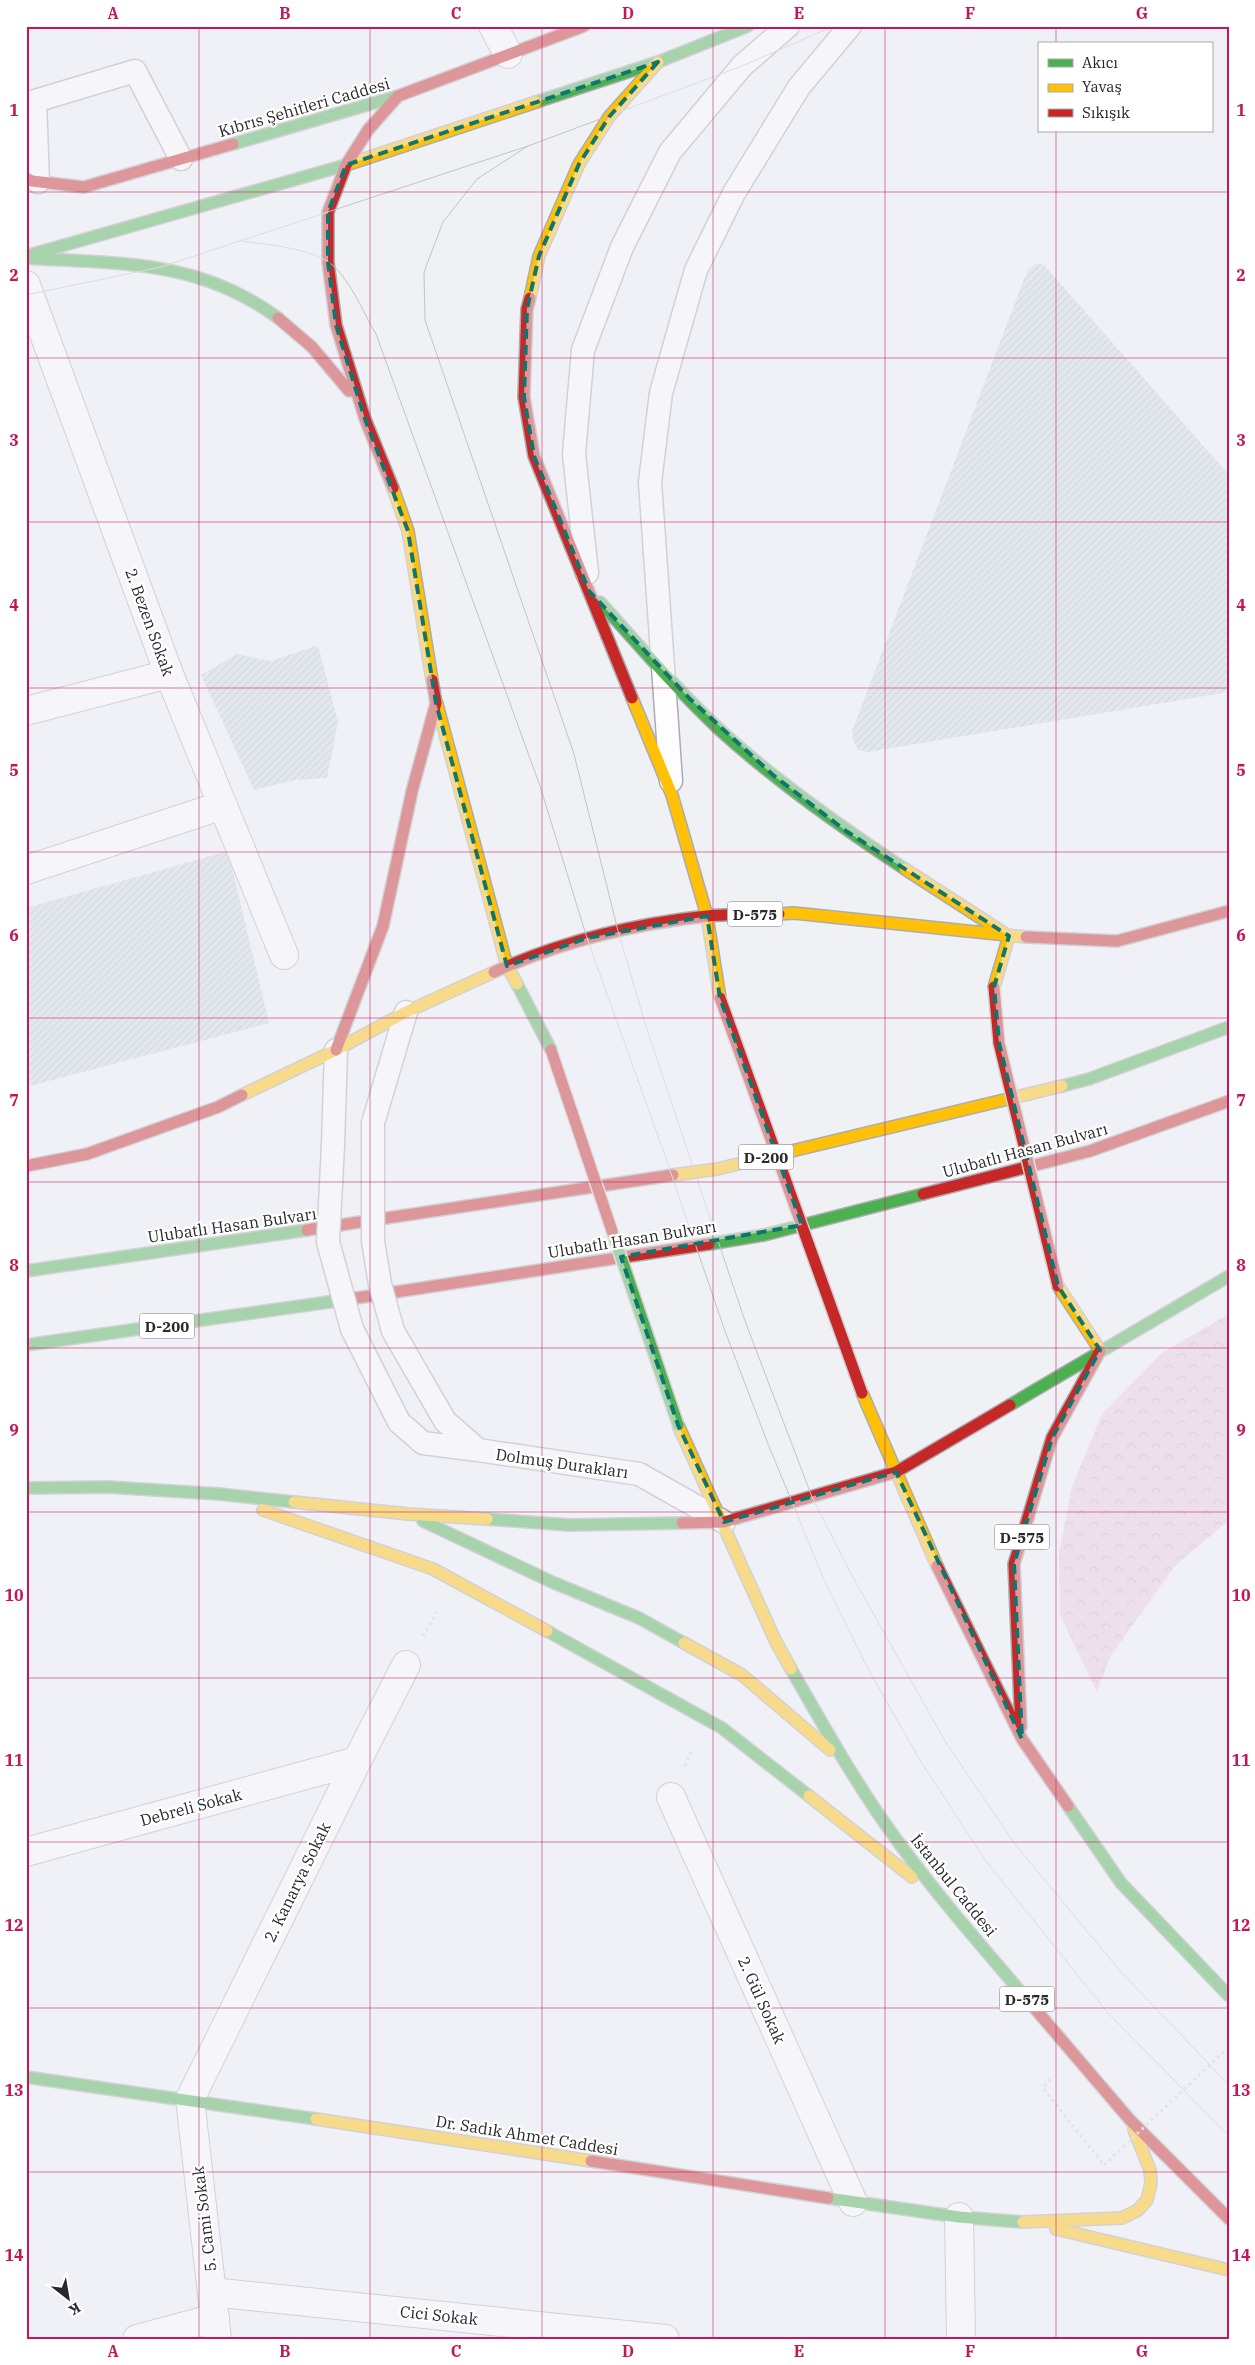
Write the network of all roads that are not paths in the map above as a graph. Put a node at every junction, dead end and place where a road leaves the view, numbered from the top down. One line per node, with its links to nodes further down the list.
1 (493, 26): 6 (street)
2 (584, 26): 6 (main road, Kıbrıs Şehitleri Caddesi)
3 (748, 26): 7 (main road)
4 (788, 26): 15 (lane)
5 (850, 26): 16 (lane)
6 (508, 54): 8 (main road, Kıbrıs Şehitleri Caddesi)
7 (658, 62): 10 (main road); 15 (main road)
8 (398, 96): 9 (main road, Kıbrıs Şehitleri Caddesi); 10 (main road)
9 (181, 159): 11 (main road, Kıbrıs Şehitleri Caddesi); 11 (lane)
10 (346, 165): 12 (main road); 14 (main road)
11 (32, 180)
12 (26, 257): 14 (main road)
13 (26, 285): 17 (street, 2. Bezen Sokak)
14 (365, 419): 18 (main road, İstanbul Caddesi)
15 (589, 591): 16 (main road); 20 (main road)
16 (663, 670): 20 (lane); 25 (main road)
17 (169, 674): 19 (street); 21 (street, 2. Bezen Sokak)
18 (436, 703): 27 (main road, İstanbul Caddesi); 30 (main road)
19 (26, 711)
20 (672, 795): 24 (main road)
21 (223, 806): 22 (street); 26 (street, 2. Bezen Sokak)
22 (26, 870)
23 (1229, 911): 25 (main road, D-575)
24 (707, 916): 25 (main road, D-575); 27 (main road, D-575); 38 (main road, bridge)
25 (1009, 936): 36 (main road, bridge)
26 (284, 955)
27 (507, 966): 28 (main road); 42 (main road, İstanbul Caddesi, bridge)
28 (406, 1012): 30 (main road); 37 (lane, Dolmuş Durakları, bridge)
29 (1229, 1027): 33 (main road, Ulubatlı Hasan Bulvarı / D-200)
30 (336, 1050): 32 (main road); 37 (lane, Dolmuş Durakları, bridge)
31 (1229, 1101): 35 (main road, Ulubatlı Hasan Bulvarı / D-200)
32 (26, 1166)
33 (26, 1271)
34 (1229, 1276): 36 (main road)
35 (26, 1345)
36 (1100, 1350): 38 (main road); 44 (main road, D-575)
37 (478, 1450): 42 (lane, Dolmuş Durakları)
38 (896, 1472): 42 (main road); 44 (main road)
39 (26, 1488): 40 (main road)
40 (219, 1494): 41 (main road); 49 (main road)
41 (408, 1514): 42 (main road); 46 (main road)
42 (724, 1522): 46 (main road, İstanbul Caddesi)
43 (406, 1665): 45 (street, 2. Kanarya Sokak)
44 (1022, 1739): 50 (main road)
45 (356, 1761): 48 (street, Debreli Sokak); 52 (street, 2. Kanarya Sokak)
46 (845, 1763): 49 (main road, İstanbul Caddesi / D-575)
47 (671, 1797): 54 (street, 2. Gül Sokak)
48 (26, 1852)
49 (944, 1902): 53 (main road, İstanbul Caddesi / D-575)
50 (1229, 1996)
51 (26, 2076): 52 (main road, Dr. Sadık Ahmet Caddesi)
52 (190, 2099): 54 (main road, Dr. Sadık Ahmet Caddesi); 59 (street, 5. Cami Sokak)
53 (1130, 2120): 56 (main road, İstanbul Caddesi / D-575); 57 (main road)
54 (853, 2202): 55 (main road, Dr. Sadık Ahmet Caddesi)
55 (959, 2217): 57 (main road, Dr. Sadık Ahmet Caddesi); 62 (street)
56 (1229, 2220)
57 (1023, 2222): 58 (main road)
58 (1229, 2270)
59 (214, 2316): 60 (street, Cici Sokak); 61 (street, Cici Sokak)
60 (137, 2339)
61 (665, 2339)
62 (961, 2339)

